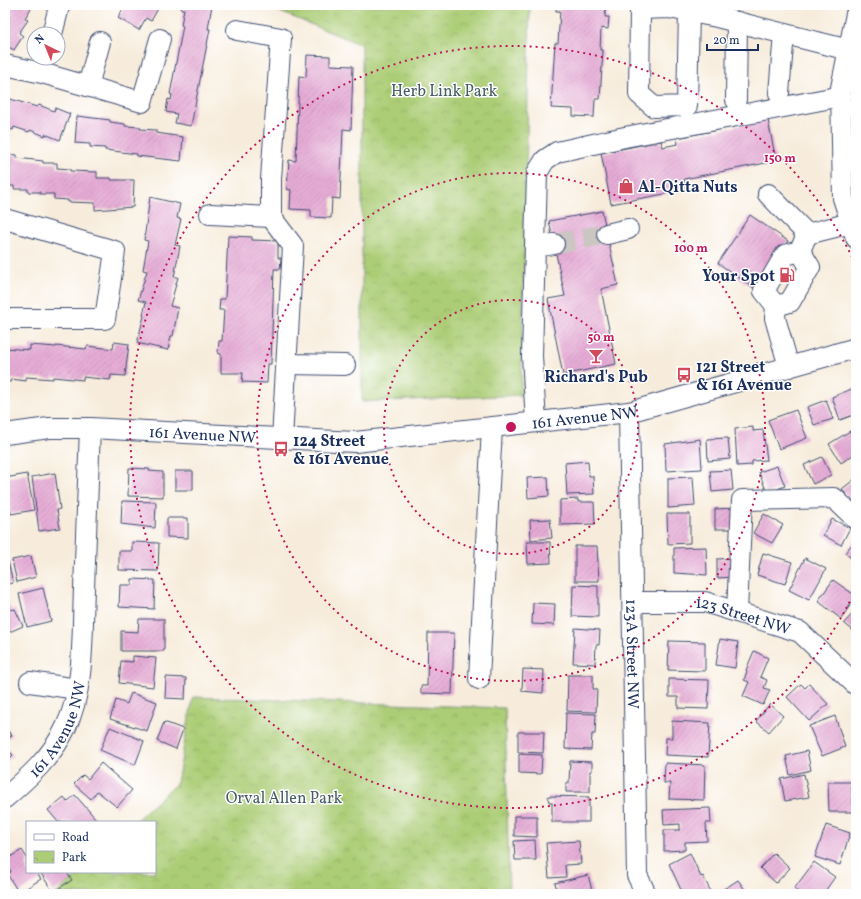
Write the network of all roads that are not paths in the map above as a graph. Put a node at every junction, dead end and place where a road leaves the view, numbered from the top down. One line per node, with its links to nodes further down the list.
1 (59, 7): 6 (street)
2 (639, 7): 3 (street); 3 (street)
3 (689, 12): 5 (street)
4 (856, 14): 11 (street)
5 (737, 22): 8 (street); 18 (street)
6 (54, 26)
7 (237, 30): 21 (street)
8 (784, 34): 11 (street); 16 (street)
9 (160, 39): 15 (street)
10 (100, 42): 15 (street)
11 (849, 50): 17 (street)
12 (5, 65): 13 (street)
13 (26, 66)
14 (44, 66): 15 (street)
15 (88, 86)
16 (779, 92)
17 (842, 96): 24 (street); 34 (street)
18 (736, 100)
19 (768, 194): 26 (street)
20 (210, 214): 21 (street)
21 (271, 217): 30 (street)
22 (5, 219): 28 (street)
23 (628, 229): 25 (street)
24 (854, 231): 26 (street)
25 (607, 234)
26 (804, 242): 27 (street); 27 (street)
27 (776, 306): 32 (street)
28 (5, 319)
29 (856, 348): 32 (street, 161 Avenue NW)
30 (287, 364): 31 (street); 38 (street)
31 (345, 365)
32 (790, 367): 33 (street, 161 Avenue NW)
33 (630, 412): 34 (street, 161 Avenue NW); 40 (street, 123A Street NW)
34 (536, 422): 35 (street, 161 Avenue NW)
35 (492, 427): 38 (street, 161 Avenue NW); 42 (street)
36 (90, 428): 37 (street, 161 Avenue NW); 38 (street, 161 Avenue NW); 45 (street, 161 Avenue NW)
37 (5, 434)
38 (282, 439)
39 (856, 520): 41 (street)
40 (633, 602): 41 (street, 123 Street NW); 47 (street, 123A Street NW)
41 (737, 612): 44 (street, 123 Street NW)
42 (479, 679)
43 (30, 682): 45 (street)
44 (856, 685)
45 (77, 689): 46 (street, 161 Avenue NW)
46 (5, 798)
47 (646, 894)

